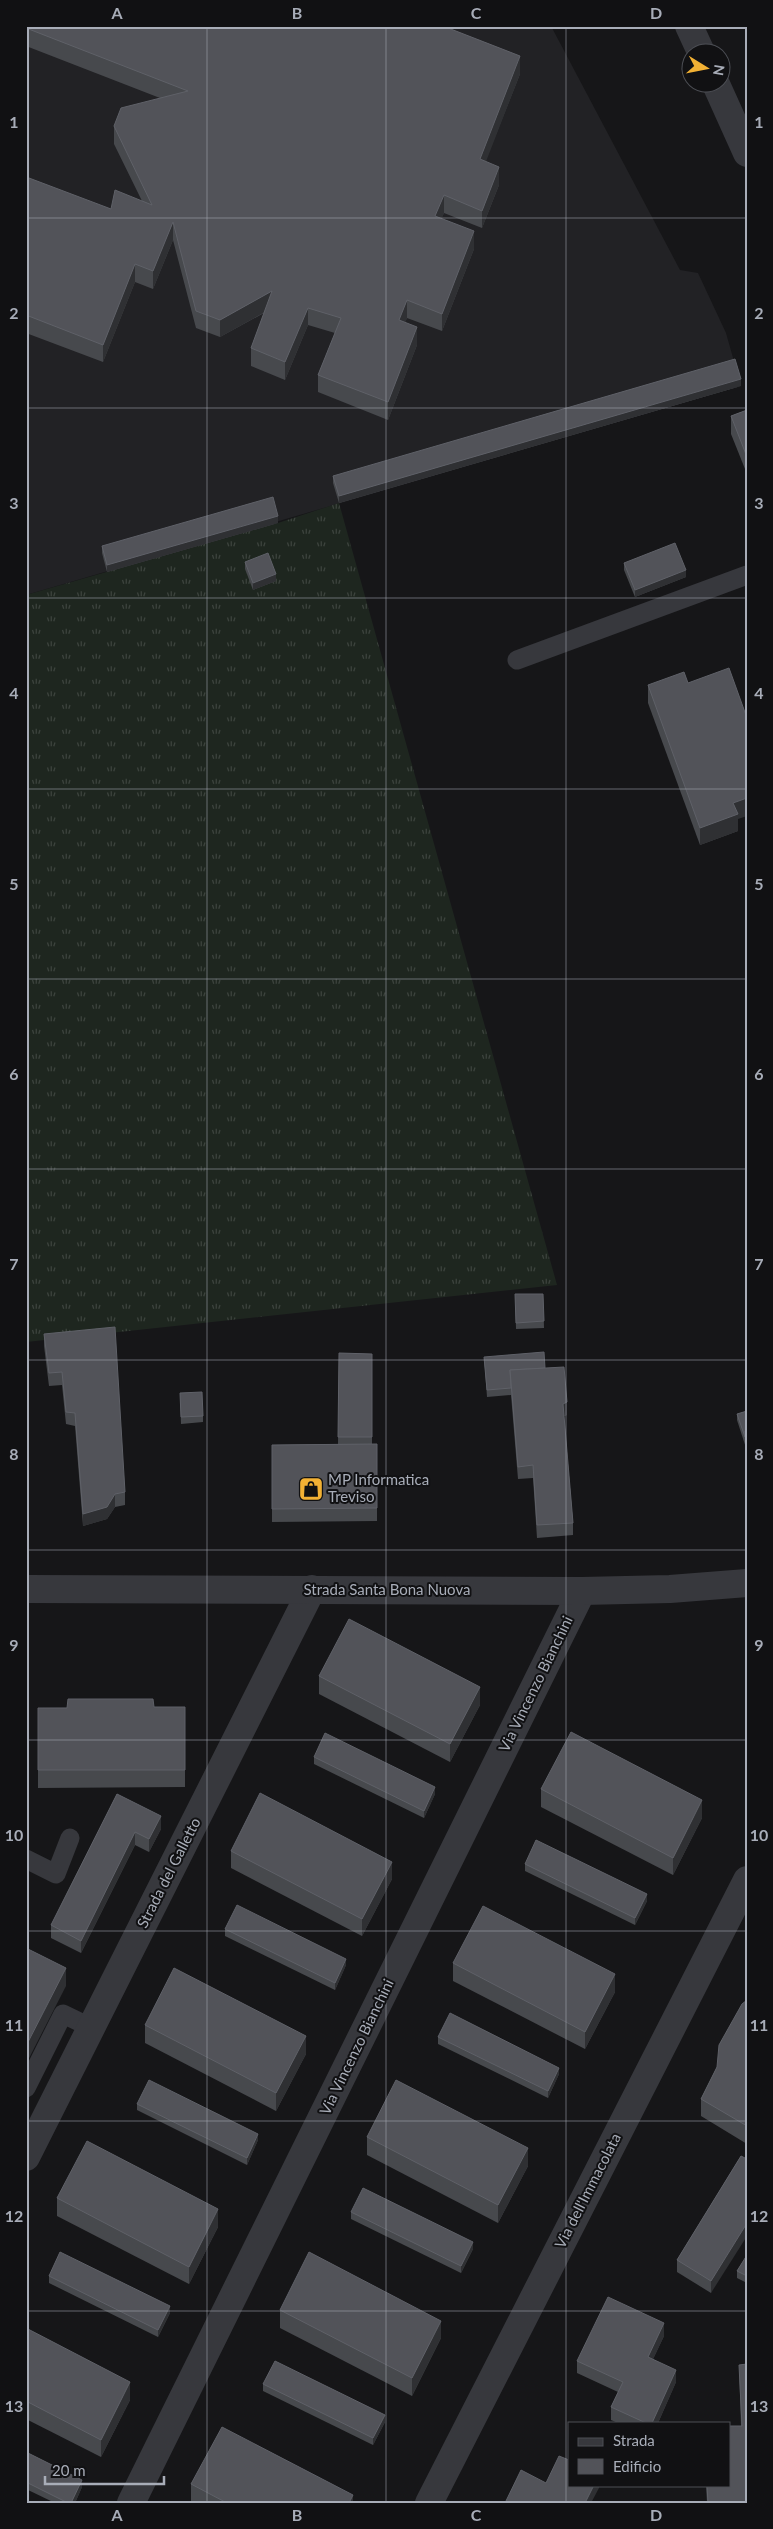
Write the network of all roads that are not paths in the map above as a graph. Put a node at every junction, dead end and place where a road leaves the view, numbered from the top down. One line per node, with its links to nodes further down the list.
1 (690, 26): 2 (street)
2 (697, 42)
3 (720, 92): 4 (street)
4 (747, 153)
5 (747, 575): 6 (lane)
6 (518, 660)
7 (747, 1583): 10 (street, Strada Santa Bona Nuova)
8 (26, 1589): 9 (street, Strada Santa Bona Nuova)
9 (312, 1589): 10 (street, Strada Santa Bona Nuova); 14 (street, Strada del Galletto)
10 (582, 1590): 18 (street, Via Vincenzo Bianchini)
11 (70, 1838): 12 (lane)
12 (26, 1859)
13 (747, 1880): 19 (street, Via dell'Immacolata)
14 (92, 2028): 15 (lane); 16 (street, Strada del Galletto)
15 (29, 2082): 16 (lane)
16 (60, 2090): 17 (street, Strada del Galletto)
17 (26, 2157)
18 (131, 2503)
19 (429, 2503)

